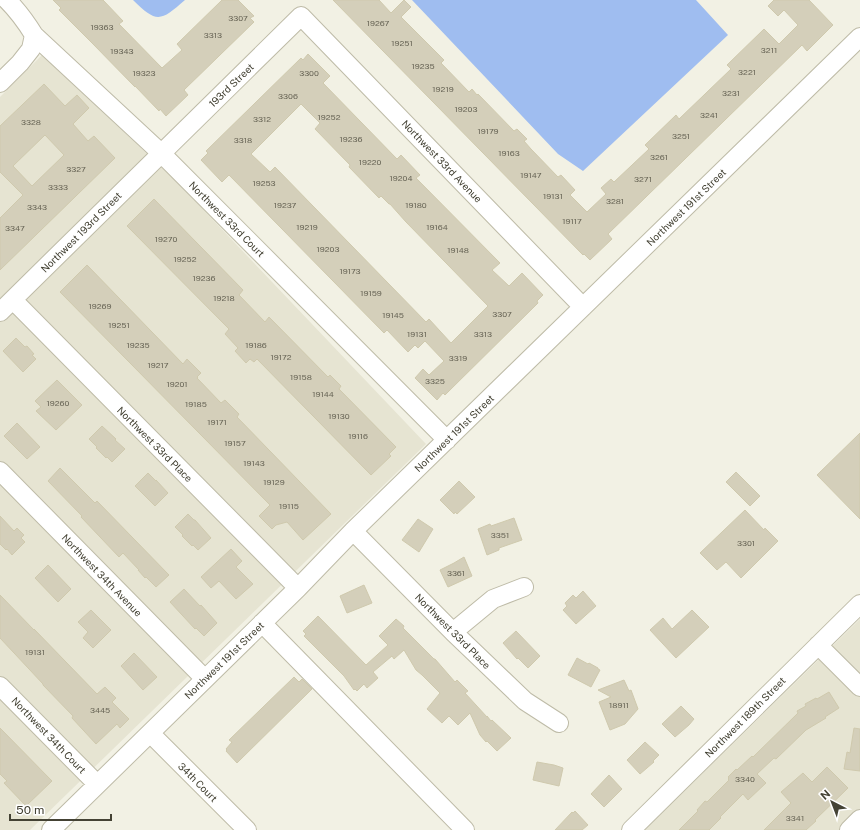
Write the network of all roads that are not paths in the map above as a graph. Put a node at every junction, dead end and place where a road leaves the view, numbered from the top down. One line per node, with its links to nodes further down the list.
1 (6, 0): 3 (street, Northwest 33rd Court)
2 (301, 16): 6 (street, 193rd Street); 8 (street, Northwest 33rd Avenue)
3 (34, 35): 5 (street); 6 (street, Northwest 33rd Court)
4 (860, 37): 8 (street, Northwest 191st Street)
5 (0, 83)
6 (161, 153): 7 (street, Northwest 193rd Street); 9 (street, Northwest 33rd Court)
7 (6, 306): 13 (street, Northwest 33rd Place)
8 (584, 307): 9 (street, Northwest 191st Street)
9 (447, 440): 11 (street, Northwest 191st Street)
10 (0, 470): 18 (street, Northwest 34th Avenue)
11 (353, 531): 13 (street, Northwest 191st Street); 16 (street, Northwest 33rd Place)
12 (524, 587): 16 (street)
13 (298, 588): 15 (street, Northwest 191st Street)
14 (860, 604): 17 (street, Northwest 189th Street)
15 (262, 623): 18 (street, Northwest 191st Street); 27 (street)
16 (453, 632): 21 (street, Northwest 33rd Place)
17 (818, 645): 20 (street); 28 (street, Northwest 189th Street)
18 (205, 679): 22 (street, Northwest 191st Street)
19 (0, 686): 23 (street, Northwest 34th Court)
20 (860, 687)
21 (559, 723)
22 (150, 733): 23 (street, Northwest 191st Street); 26 (street, 34th Court)
23 (97, 784): 25 (street, Northwest 191st Street)
24 (860, 819): 29 (street)
25 (50, 830)
26 (247, 830)
27 (465, 830)
28 (631, 830)
29 (849, 830)

